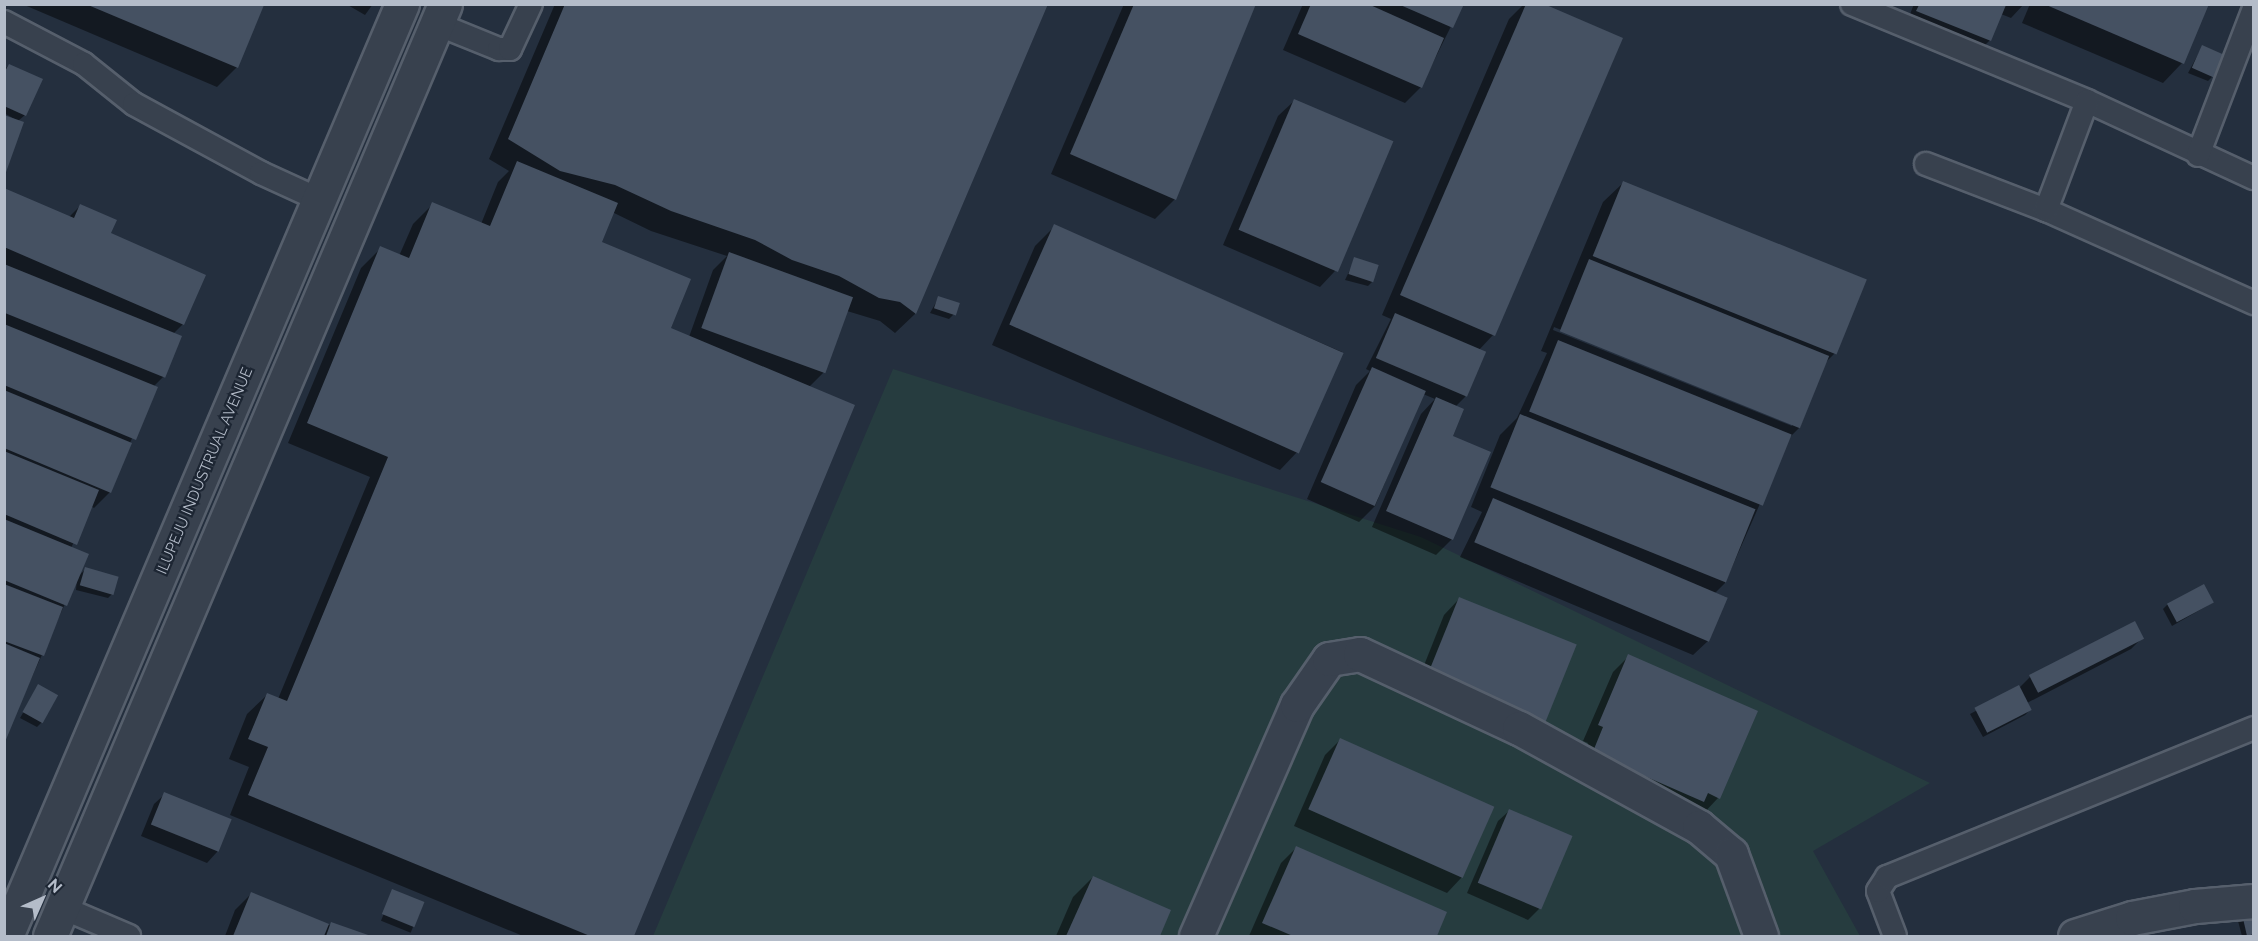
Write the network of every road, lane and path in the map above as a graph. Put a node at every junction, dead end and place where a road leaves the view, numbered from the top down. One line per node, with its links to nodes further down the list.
1 (402, 4): 11 (street, ILUPEJU INDUSTRUAL AVENUE)
2 (531, 4): 5 (lane)
3 (1852, 4): 7 (lane)
4 (2253, 8): 8 (lane)
5 (441, 14): 16 (street)
6 (4, 22): 11 (lane)
7 (2087, 101): 8 (lane); 12 (lane)
8 (2198, 155): 10 (lane)
9 (1926, 164): 12 (lane)
10 (2253, 178)
11 (320, 200): 18 (street, ILUPEJU INDUSTRUAL AVENUE)
12 (2046, 210): 13 (lane)
13 (2253, 303)
14 (2253, 728): 22 (lane)
15 (2253, 901): 17 (street)
16 (56, 922): 19 (lane)
17 (2136, 927): 23 (street)
18 (6, 936)
19 (129, 936)
20 (1196, 936): 21 (street)
21 (1761, 936)
22 (1895, 936)
23 (2075, 936)

